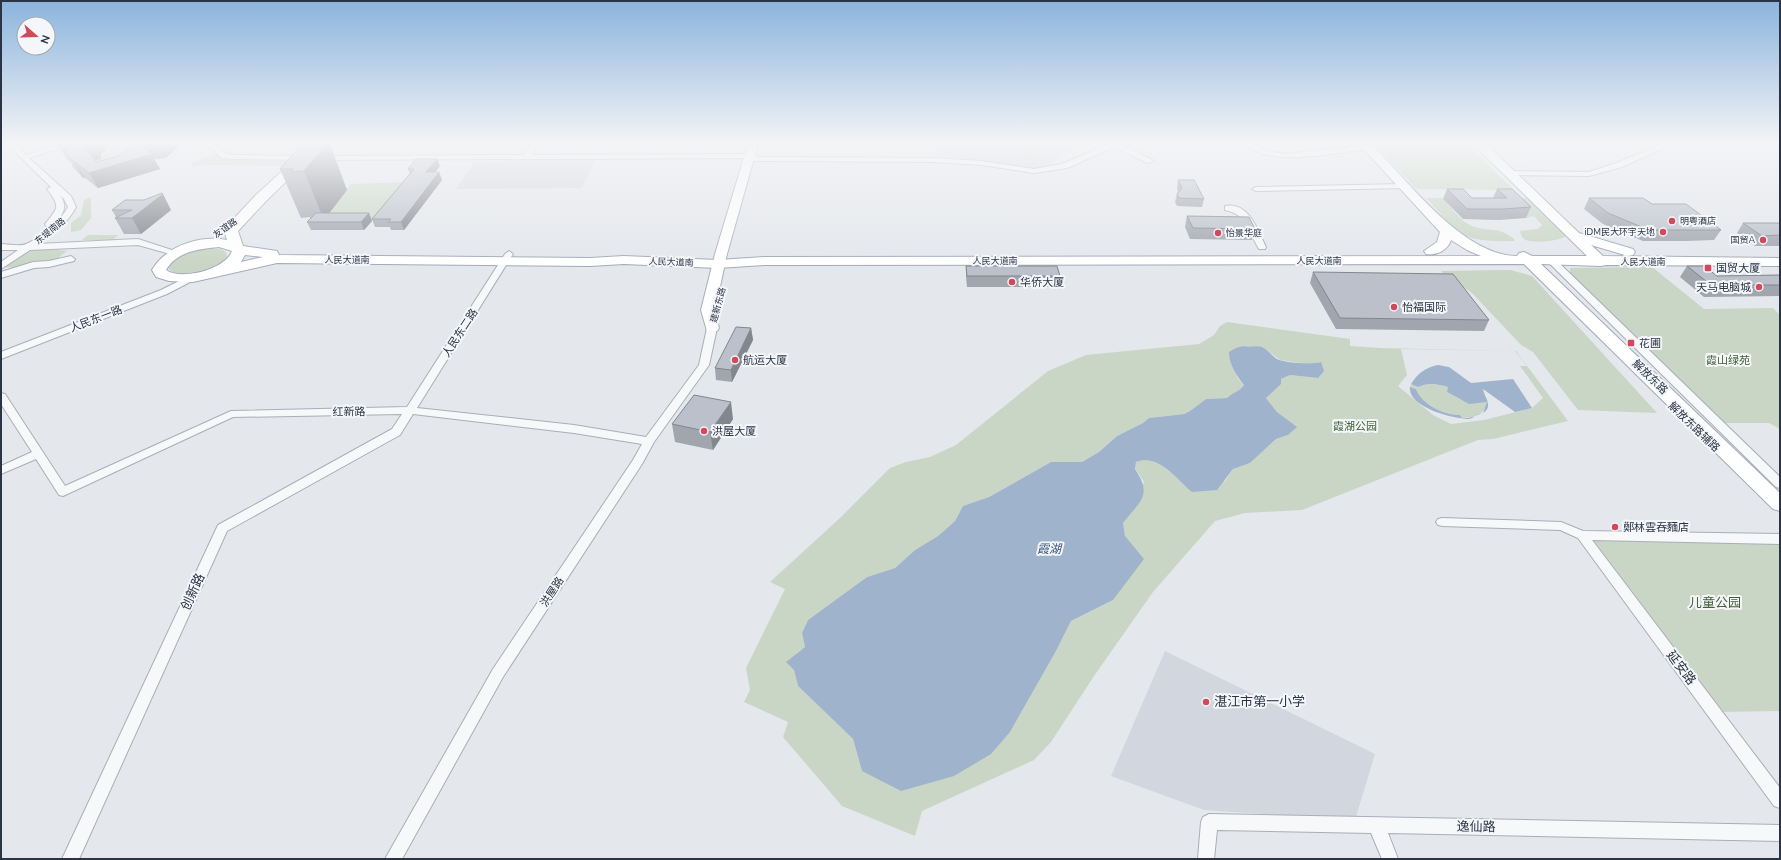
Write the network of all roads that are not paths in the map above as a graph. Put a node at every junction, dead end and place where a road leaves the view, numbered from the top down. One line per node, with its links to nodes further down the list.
1 (46, 184): 15 (street, 东堤南路)
2 (52, 184): 10 (street, 东堤南路)
3 (276, 184): 8 (main road, 友谊路)
4 (744, 184): 28 (street, 建新东路)
5 (1521, 184): 12 (main road)
6 (1404, 186): 7 (street); 11 (main road)
7 (1256, 189)
8 (260, 199): 18 (main road, 友谊路); 19 (main road, 友谊路)
9 (1228, 208): 17 (street)
10 (60, 224): 13 (street); 16 (street, 东堤南路)
11 (1447, 231): 20 (main road); 22 (main road)
12 (1571, 233): 23 (main road); 24 (main road)
13 (83, 244): 16 (street); 19 (street)
14 (1, 247): 15 (street)
15 (16, 247): 16 (street); 30 (street, 东堤南路)
16 (30, 247): 30 (street, 东堤南路)
17 (1262, 247)
18 (237, 248): 19 (main road, 人民大道南); 25 (main road, 人民大道南); 32 (main road)
19 (181, 251): 34 (main road)
20 (1431, 251): 22 (main road, 人民大道南); 28 (main road, 人民大道南)
21 (1780, 251): 23 (main road, 人民大道南)
22 (1482, 252): 26 (main road)
23 (1628, 252): 24 (main road, 人民大道南)
24 (1596, 257): 26 (main road, 人民大道南); 26 (main road, 人民大道南); 29 (main road, 人民大道南)
25 (508, 258): 28 (main road, 人民大道南); 32 (main road, 人民大道南); 38 (street, 人民东二路)
26 (1528, 258): 28 (main road, 人民大道南); 42 (street, 解放东路辅路); 43 (main road, 解放东路); 44 (main road, 解放东路); 45 (street, 解放东路辅路)
27 (71, 259): 31 (street)
28 (724, 259): 35 (street, 建新东路)
29 (1780, 262)
30 (2, 263): 31 (street)
31 (33, 265): 33 (street)
32 (211, 274): 34 (main road)
33 (1, 275)
34 (189, 279): 36 (street, 人民东一路)
35 (712, 328): 39 (street, 洪屋路)
36 (1, 356)
37 (1, 396): 40 (street)
38 (409, 410): 39 (street, 红新路); 40 (street, 红新路); 52 (street, 创新路)
39 (649, 441): 53 (street, 洪屋路)
40 (38, 454): 41 (street)
41 (1, 470)
42 (1780, 484)
43 (1780, 494)
44 (1780, 504)
45 (1780, 511)
46 (1442, 522): 47 (street)
47 (1582, 535): 48 (street); 49 (street, 延安路)
48 (1780, 539)
49 (1780, 801)
50 (1376, 826): 51 (street, 逸仙路); 54 (street, 逸仙路); 55 (street)
51 (1780, 832)
52 (70, 859)
53 (393, 859)
54 (1206, 859)
55 (1390, 859)

